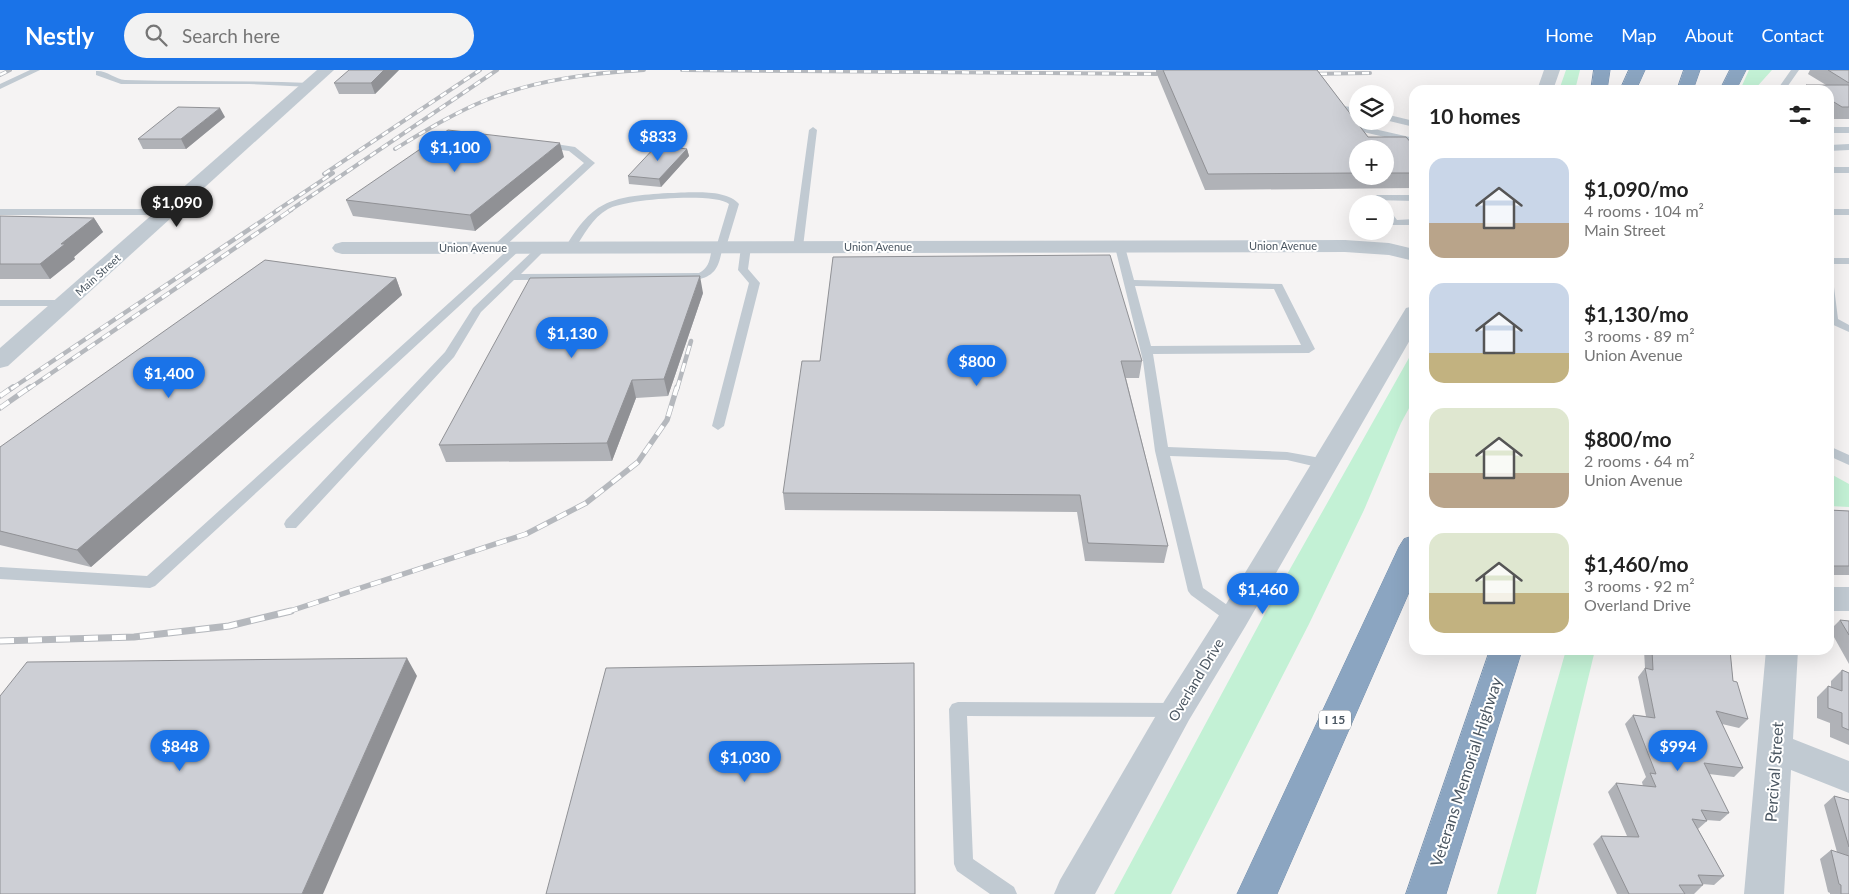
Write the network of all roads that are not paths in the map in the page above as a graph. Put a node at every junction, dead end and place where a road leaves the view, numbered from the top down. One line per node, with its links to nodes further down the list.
1 (36, 70): 17 (lane)
2 (326, 70): 10 (street, Main Street)
3 (1552, 70): 11 (street)
4 (1602, 70): 12 (highway)
5 (1637, 70): 13 (highway)
6 (1692, 70): 14 (highway)
7 (1738, 70): 15 (highway)
8 (1795, 70): 16 (lane)
9 (99, 73): 10 (lane)
10 (310, 84): 36 (street, Main Street)
11 (1547, 85)
12 (1600, 85)
13 (1630, 85)
14 (1687, 85)
15 (1730, 85)
16 (1784, 85)
17 (0, 88)
18 (1349, 109): 19 (lane)
19 (1349, 118)
20 (1394, 119): 21 (lane)
21 (1409, 123)
22 (813, 130): 43 (lane)
23 (1367, 130): 26 (lane)
24 (1834, 130): 25 (lane)
25 (1849, 130)
26 (1409, 139)
27 (535, 144): 46 (lane)
28 (1834, 148): 29 (lane)
29 (1849, 148)
30 (1834, 170): 31 (lane); 32 (lane)
31 (1849, 170)
32 (1849, 177)
33 (1394, 198): 34 (lane)
34 (1409, 198)
35 (0, 212): 36 (lane)
36 (168, 212): 55 (street, Main Street)
37 (1834, 212): 38 (lane)
38 (1849, 212)
39 (1409, 222): 40 (lane)
40 (1394, 223)
41 (719, 247): 42 (street, Union Avenue); 48 (street, Union Avenue); 48 (lane); 52 (lane)
42 (746, 247): 43 (street, Union Avenue); 61 (lane)
43 (798, 247): 44 (street, Union Avenue)
44 (1120, 247): 49 (street, Union Avenue); 53 (lane)
45 (342, 248): 46 (street, Union Avenue)
46 (506, 248): 47 (street, Union Avenue); 68 (lane)
47 (542, 248): 48 (street, Union Avenue); 52 (lane)
48 (570, 248)
49 (1409, 254)
50 (1834, 261): 51 (lane)
51 (1849, 261)
52 (510, 277): 66 (lane)
53 (1129, 283): 59 (lane); 59 (lane)
54 (0, 303): 55 (lane)
55 (66, 303): 60 (street, Main Street)
56 (1409, 322): 65 (street, Overland Drive)
57 (1834, 322): 58 (lane)
58 (1849, 329)
59 (1146, 350): 62 (lane)
60 (1, 361)
61 (718, 426)
62 (1162, 451): 65 (lane); 71 (lane)
63 (1834, 453): 64 (lane)
64 (1849, 461)
65 (1326, 464): 71 (street, Overland Drive)
66 (291, 524)
67 (1409, 558): 79 (highway, I 15)
68 (0, 573)
69 (1834, 600): 70 (street)
70 (1849, 600)
71 (1234, 618): 74 (street, Overland Drive)
72 (1504, 655): 80 (highway, Veterans Memorial Highway)
73 (1782, 655): 75 (street, Percival Street)
74 (1177, 710): 77 (lane); 78 (street, Overland Drive)
75 (1776, 748): 76 (street); 81 (street, Percival Street)
76 (1849, 776)
77 (1006, 894)
78 (1074, 894)
79 (1256, 894)
80 (1426, 894)
81 (1764, 894)

